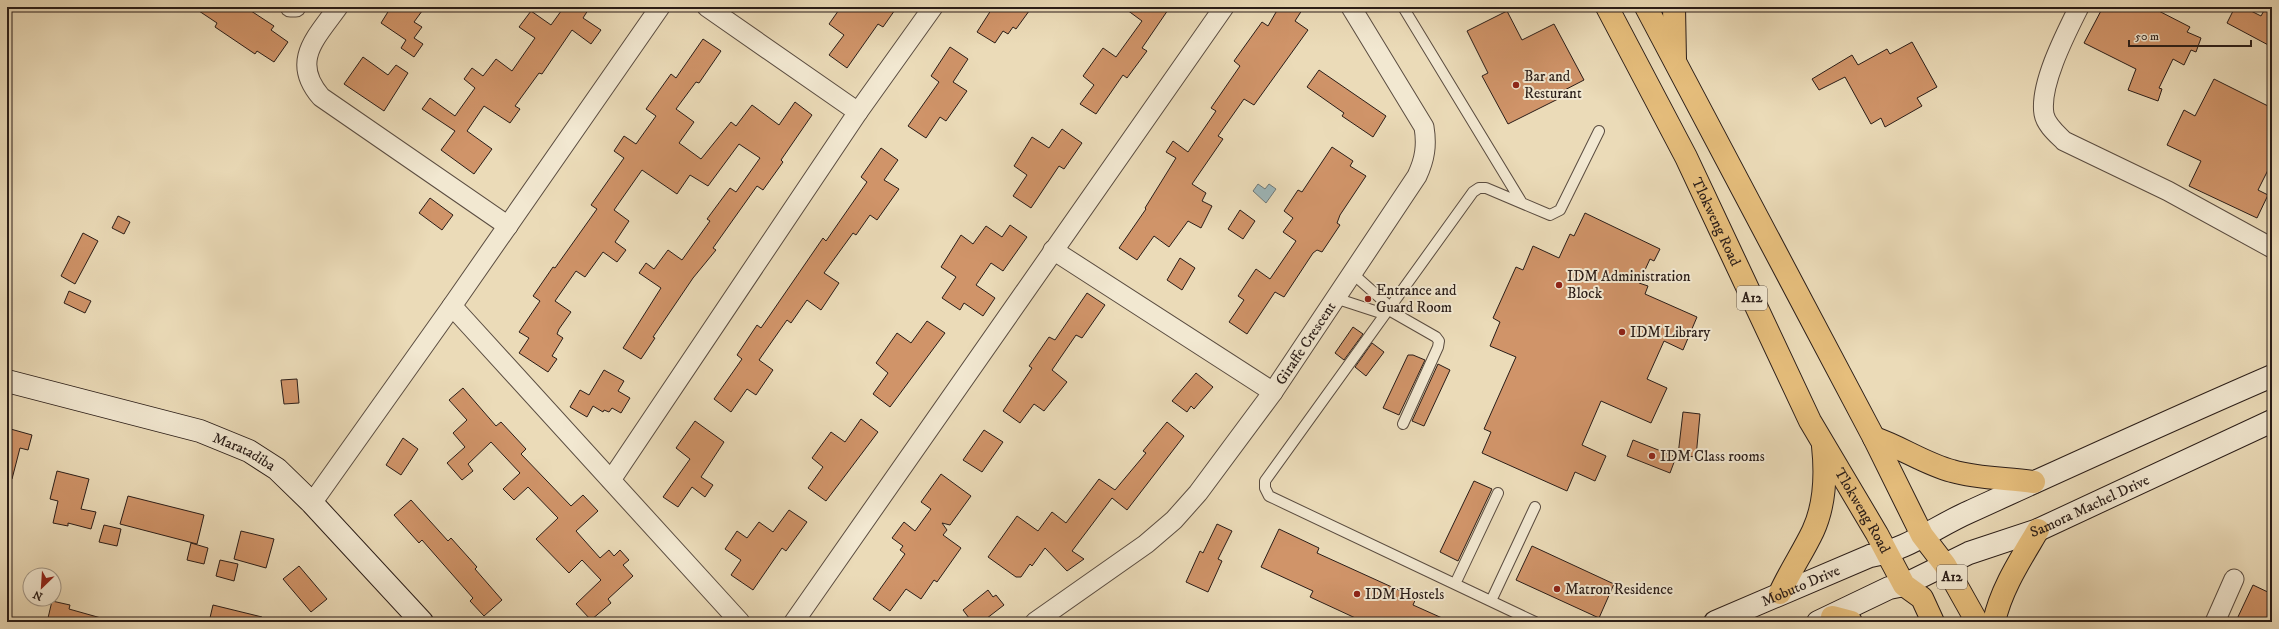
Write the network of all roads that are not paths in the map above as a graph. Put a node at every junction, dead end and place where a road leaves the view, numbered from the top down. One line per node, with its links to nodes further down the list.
1 (290, 7): 2 (street)
2 (296, 7)
3 (338, 7): 18 (street)
4 (660, 7): 18 (street)
5 (707, 7): 15 (street)
6 (933, 7): 15 (street)
7 (1224, 7): 20 (street)
8 (1351, 7): 21 (street, Giraffe Crescent)
9 (1404, 7): 17 (lane)
10 (1607, 7): 28 (main road, Tlokweng Road / A12)
11 (1646, 7): 14 (main road, A12)
12 (1674, 7): 14 (main road)
13 (2079, 7): 19 (street)
14 (1675, 62): 31 (main road, A12)
15 (858, 112): 32 (street)
16 (1599, 131): 17 (lane)
17 (1522, 203): 24 (lane)
18 (508, 226): 23 (street)
19 (2272, 248)
20 (1053, 250): 27 (street); 49 (street)
21 (1352, 273): 22 (street, Giraffe Crescent); 24 (lane)
22 (1335, 298): 24 (lane); 27 (street, Giraffe Crescent)
23 (452, 306): 32 (street); 35 (street)
24 (1387, 310): 30 (lane); 42 (lane)
25 (2272, 376): 33 (main road)
26 (7, 381): 35 (main road, Maratadiba)
27 (1273, 392): 50 (street, Giraffe Crescent)
28 (1810, 421): 39 (main road, Tlokweng Road / A12); 44 (main road)
29 (2272, 421): 37 (main road, Samora Machel Drive)
30 (1403, 424)
31 (1874, 438): 33 (main road); 38 (main road, A12)
32 (611, 480): 48 (street)
33 (2034, 482): 38 (main road)
34 (1498, 493): 42 (lane)
35 (312, 503): 47 (main road, Maratadiba)
36 (1534, 507): 45 (lane)
37 (2038, 530): 40 (main road, Samora Machel Drive); 55 (main road)
38 (1922, 535): 39 (main road, Mobuto Drive); 40 (main road, A12)
39 (1887, 554): 43 (main road, Tlokweng Road / A12); 44 (main road, Mobuto Drive)
40 (1945, 565): 43 (main road, Samora Machel Drive); 54 (main road, A12)
41 (2234, 579): 56 (street)
42 (1455, 584): 45 (lane)
43 (1904, 585): 46 (main road, Samora Machel Drive); 53 (main road, A12)
44 (1780, 593): 52 (main road, Mobuto Drive)
45 (1491, 601): 51 (lane)
46 (1834, 620)
47 (422, 622)
48 (740, 622)
49 (794, 622)
50 (1035, 622)
51 (1535, 622)
52 (1715, 622)
53 (1933, 622)
54 (1977, 622)
55 (1994, 622)
56 (2215, 622)

